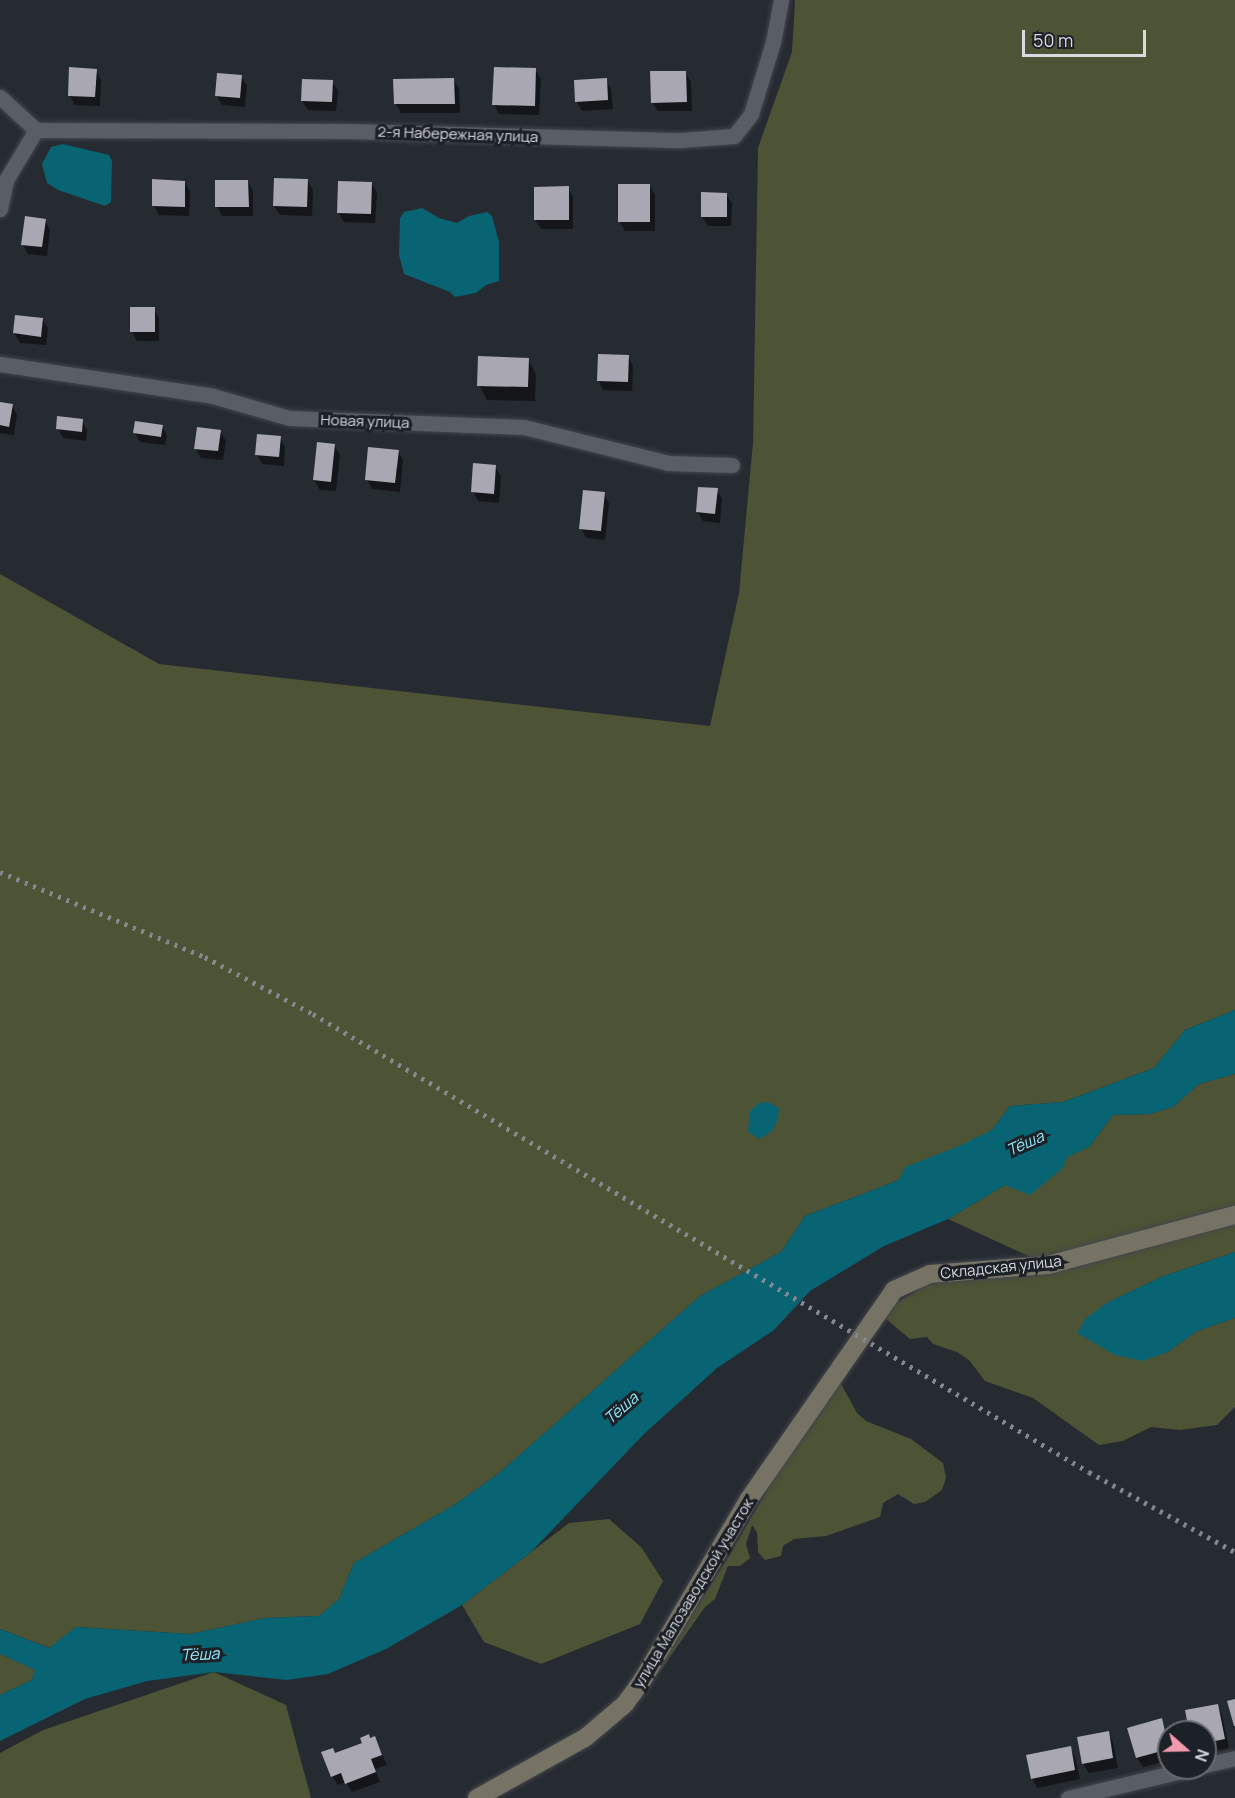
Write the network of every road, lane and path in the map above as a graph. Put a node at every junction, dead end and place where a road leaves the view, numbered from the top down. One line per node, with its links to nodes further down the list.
1 (781, 0): 3 (street, 2-я Набережная улица)
2 (0, 97): 3 (street)
3 (36, 130): 4 (street)
4 (0, 209)
5 (0, 364): 6 (street, Новая улица)
6 (732, 465)
7 (1235, 1215): 8 (street, Складская улица)
8 (859, 1336): 12 (street, улица Малозаводской участок)
9 (1235, 1758): 10 (street)
10 (1217, 1763)
11 (1157, 1777): 13 (street)
12 (477, 1798)
13 (1068, 1798)

